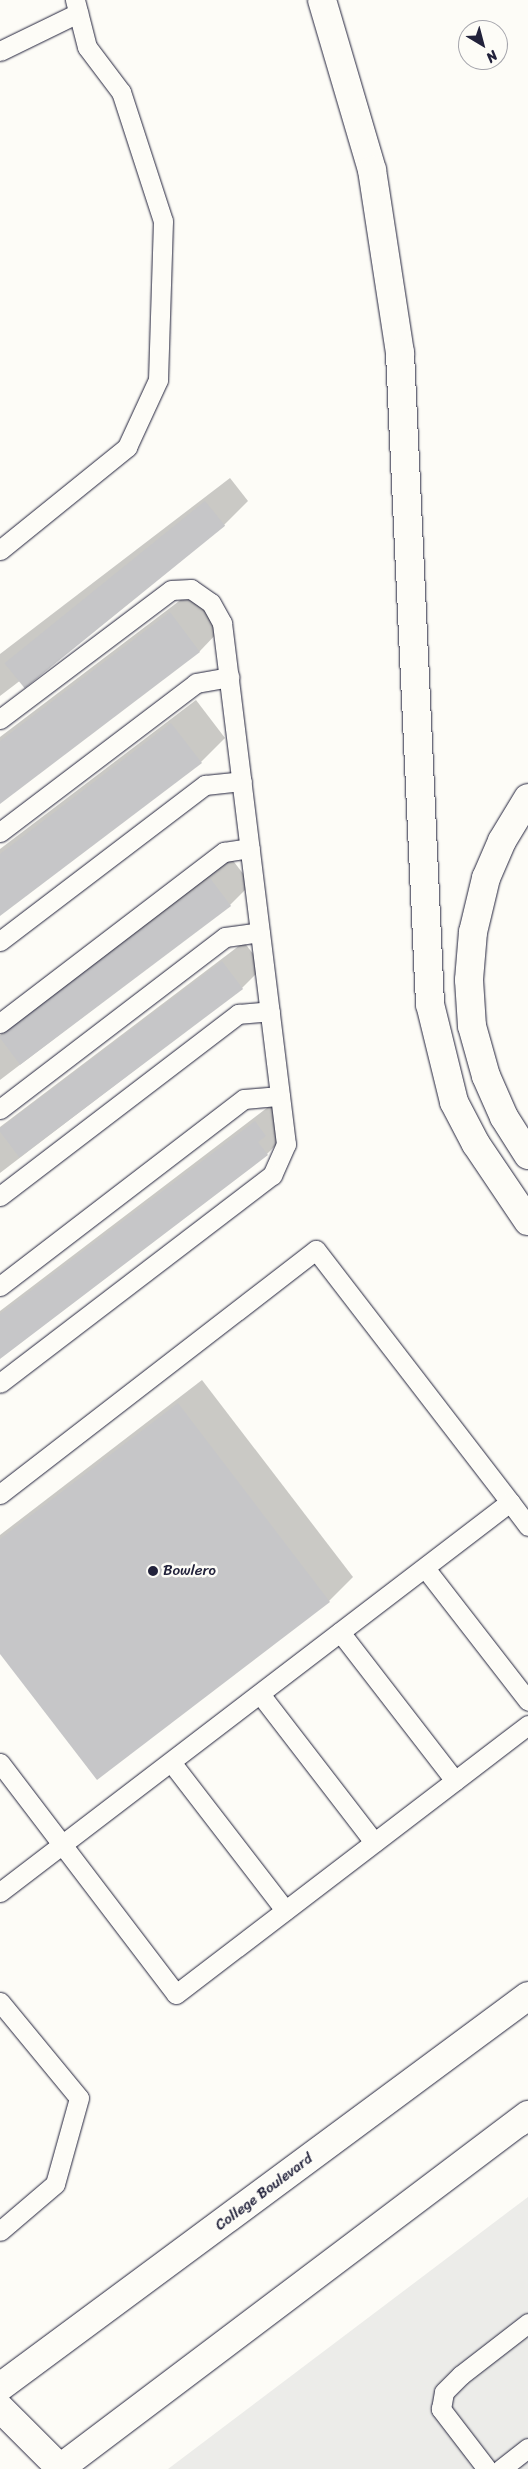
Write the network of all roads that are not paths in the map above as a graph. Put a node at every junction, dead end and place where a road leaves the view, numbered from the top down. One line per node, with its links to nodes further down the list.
1 (322, 0): 19 (main road)
2 (77, 6): 3 (lane); 4 (lane)
3 (0, 51)
4 (0, 550)
5 (229, 677): 6 (lane); 7 (lane); 9 (lane)
6 (0, 719)
7 (242, 781): 10 (lane); 12 (lane)
8 (528, 798): 17 (main road)
9 (0, 832)
10 (250, 848): 11 (lane); 14 (lane)
11 (260, 932): 13 (lane); 16 (lane)
12 (0, 941)
13 (270, 1011): 15 (lane); 18 (lane)
14 (0, 1023)
15 (280, 1096): 20 (lane); 21 (lane)
16 (0, 1109)
17 (528, 1154)
18 (0, 1196)
19 (528, 1220)
20 (0, 1286)
21 (0, 1383)
22 (0, 1494): 23 (lane)
23 (510, 1502): 24 (lane); 25 (lane)
24 (528, 1526)
25 (425, 1568): 26 (lane); 28 (lane)
26 (340, 1632): 27 (lane); 32 (lane)
27 (260, 1694): 30 (lane); 33 (lane)
28 (528, 1701)
29 (528, 1725): 32 (lane)
30 (171, 1762): 34 (lane); 36 (lane)
31 (0, 1763): 34 (lane)
32 (455, 1781): 33 (lane)
33 (374, 1842): 36 (lane)
34 (62, 1846): 35 (lane); 36 (lane)
35 (0, 1892)
36 (285, 1910)
37 (528, 1996): 42 (main road, College Boulevard)
38 (0, 2002): 40 (lane)
39 (525, 2118): 45 (main road)
40 (0, 2231)
41 (528, 2323): 46 (lane)
42 (0, 2387)
43 (0, 2408): 45 (main road)
44 (528, 2448): 47 (lane)
45 (60, 2469)
46 (487, 2469)
47 (501, 2469)

